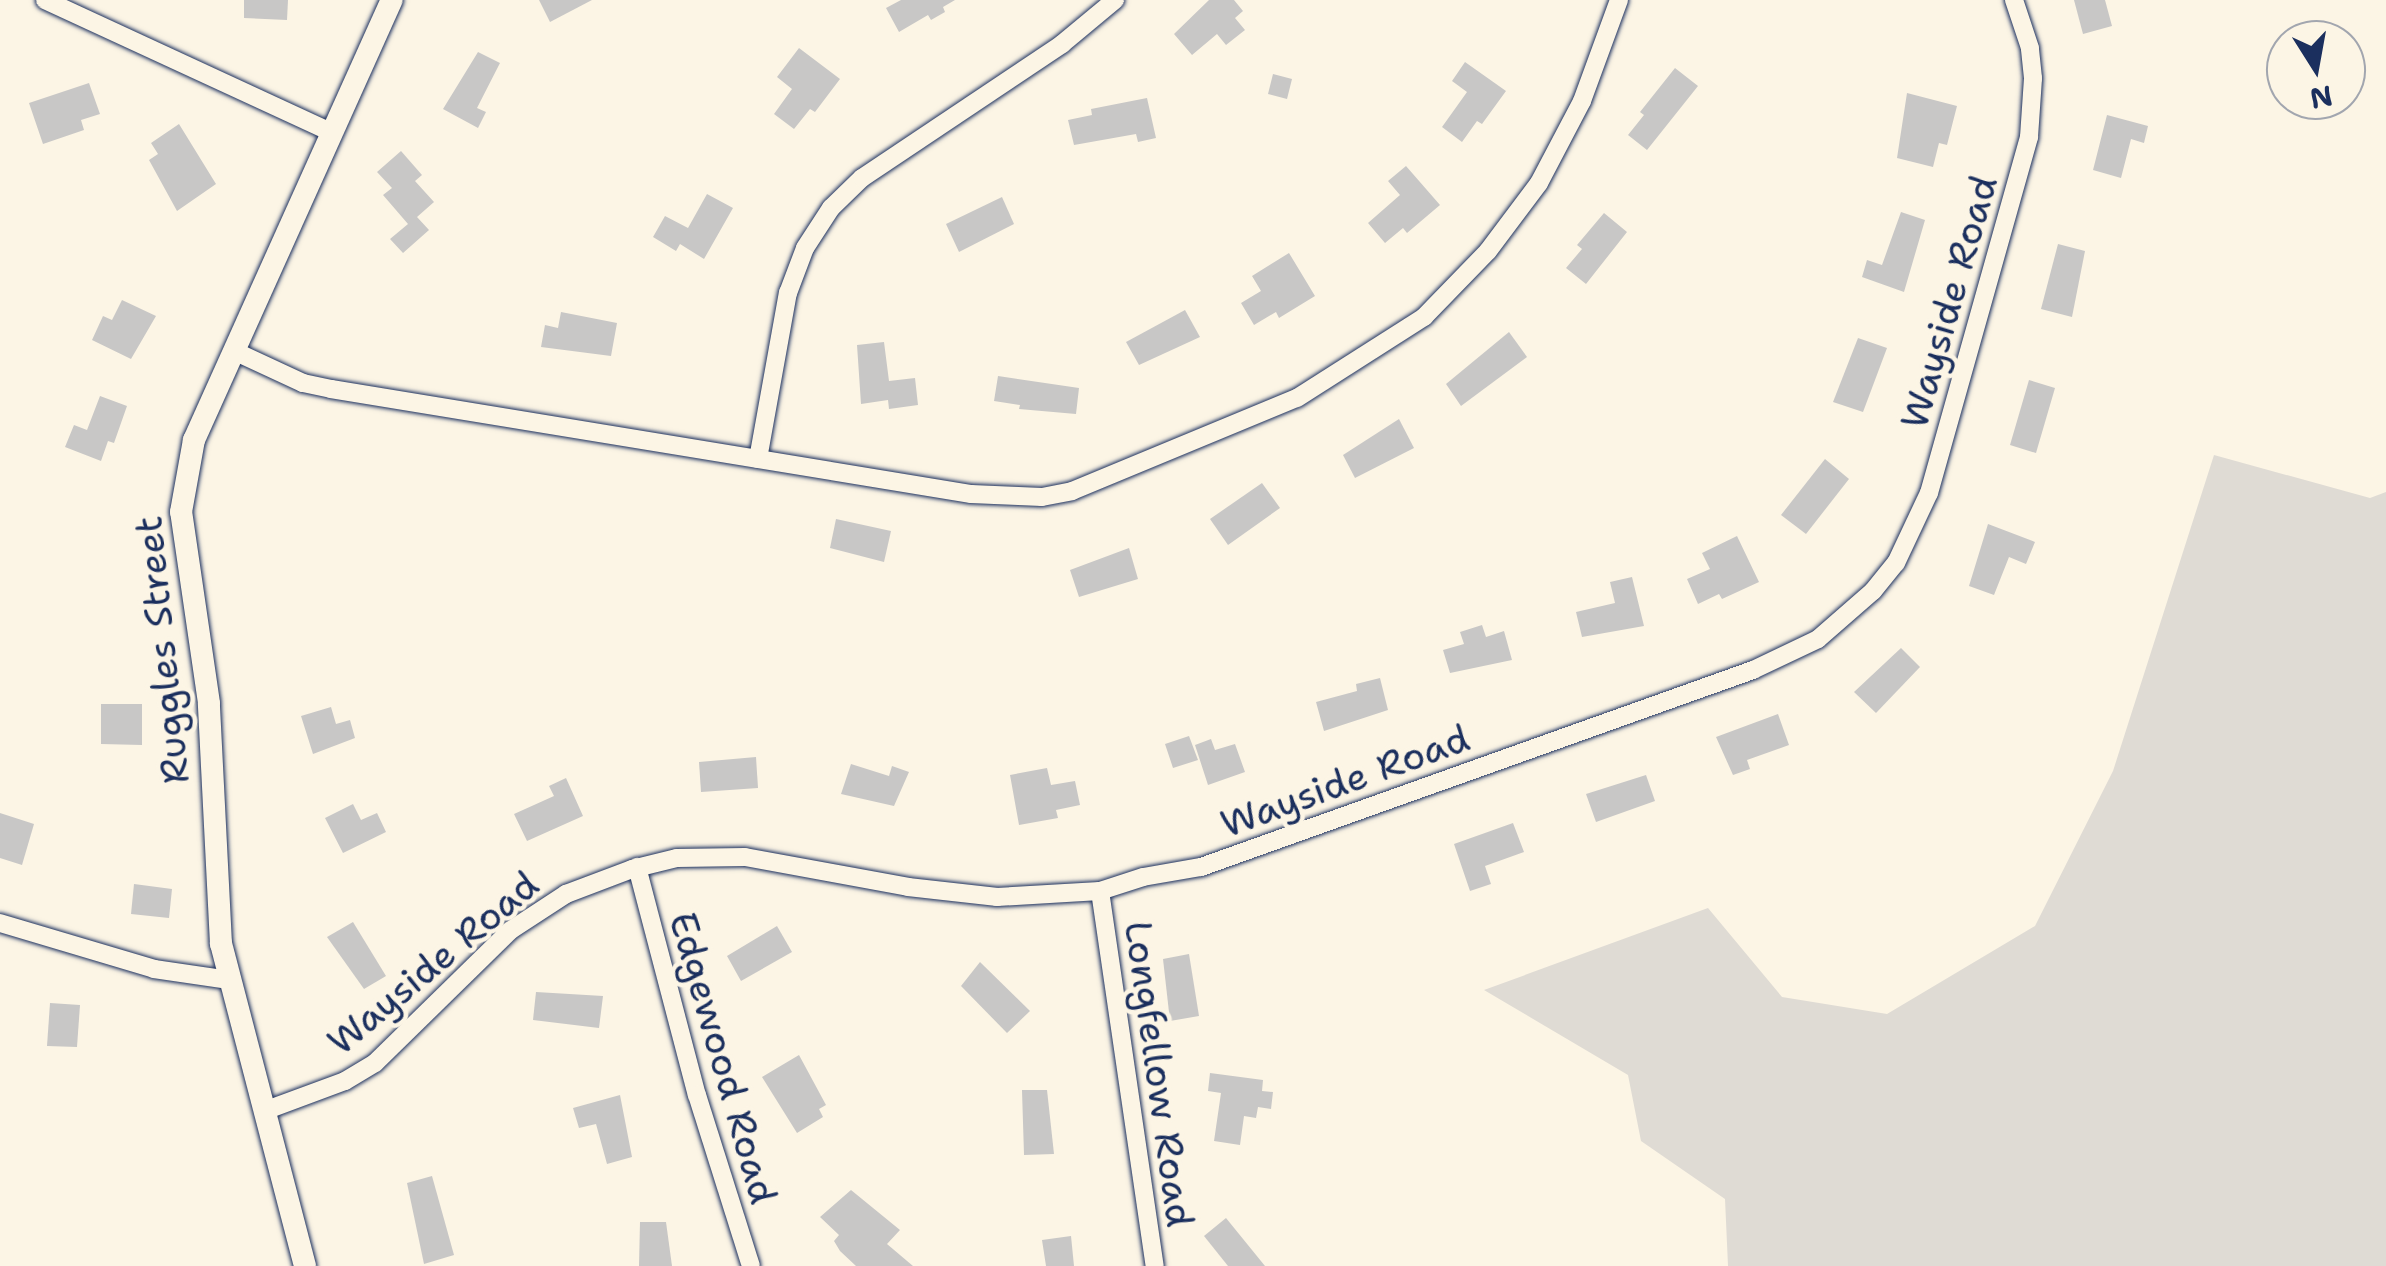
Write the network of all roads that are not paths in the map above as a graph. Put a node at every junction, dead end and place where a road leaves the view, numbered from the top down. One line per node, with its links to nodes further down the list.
1 (45, 0): 6 (street)
2 (392, 0): 6 (street, Ruggles Street)
3 (1114, 0): 8 (street)
4 (1619, 0): 8 (street)
5 (2014, 0): 10 (street, Wayside Road)
6 (331, 132): 7 (street, Ruggles Street)
7 (234, 352): 8 (street); 12 (street, Ruggles Street)
8 (758, 459)
9 (638, 867): 10 (street, Wayside Road); 13 (street, Wayside Road); 15 (street, Edgewood Road)
10 (1100, 892): 16 (street, Longfellow Road)
11 (0, 924): 12 (street)
12 (229, 980): 13 (street, Ruggles Street)
13 (264, 1111): 14 (street, Ruggles Street)
14 (305, 1266)
15 (751, 1266)
16 (1155, 1266)

